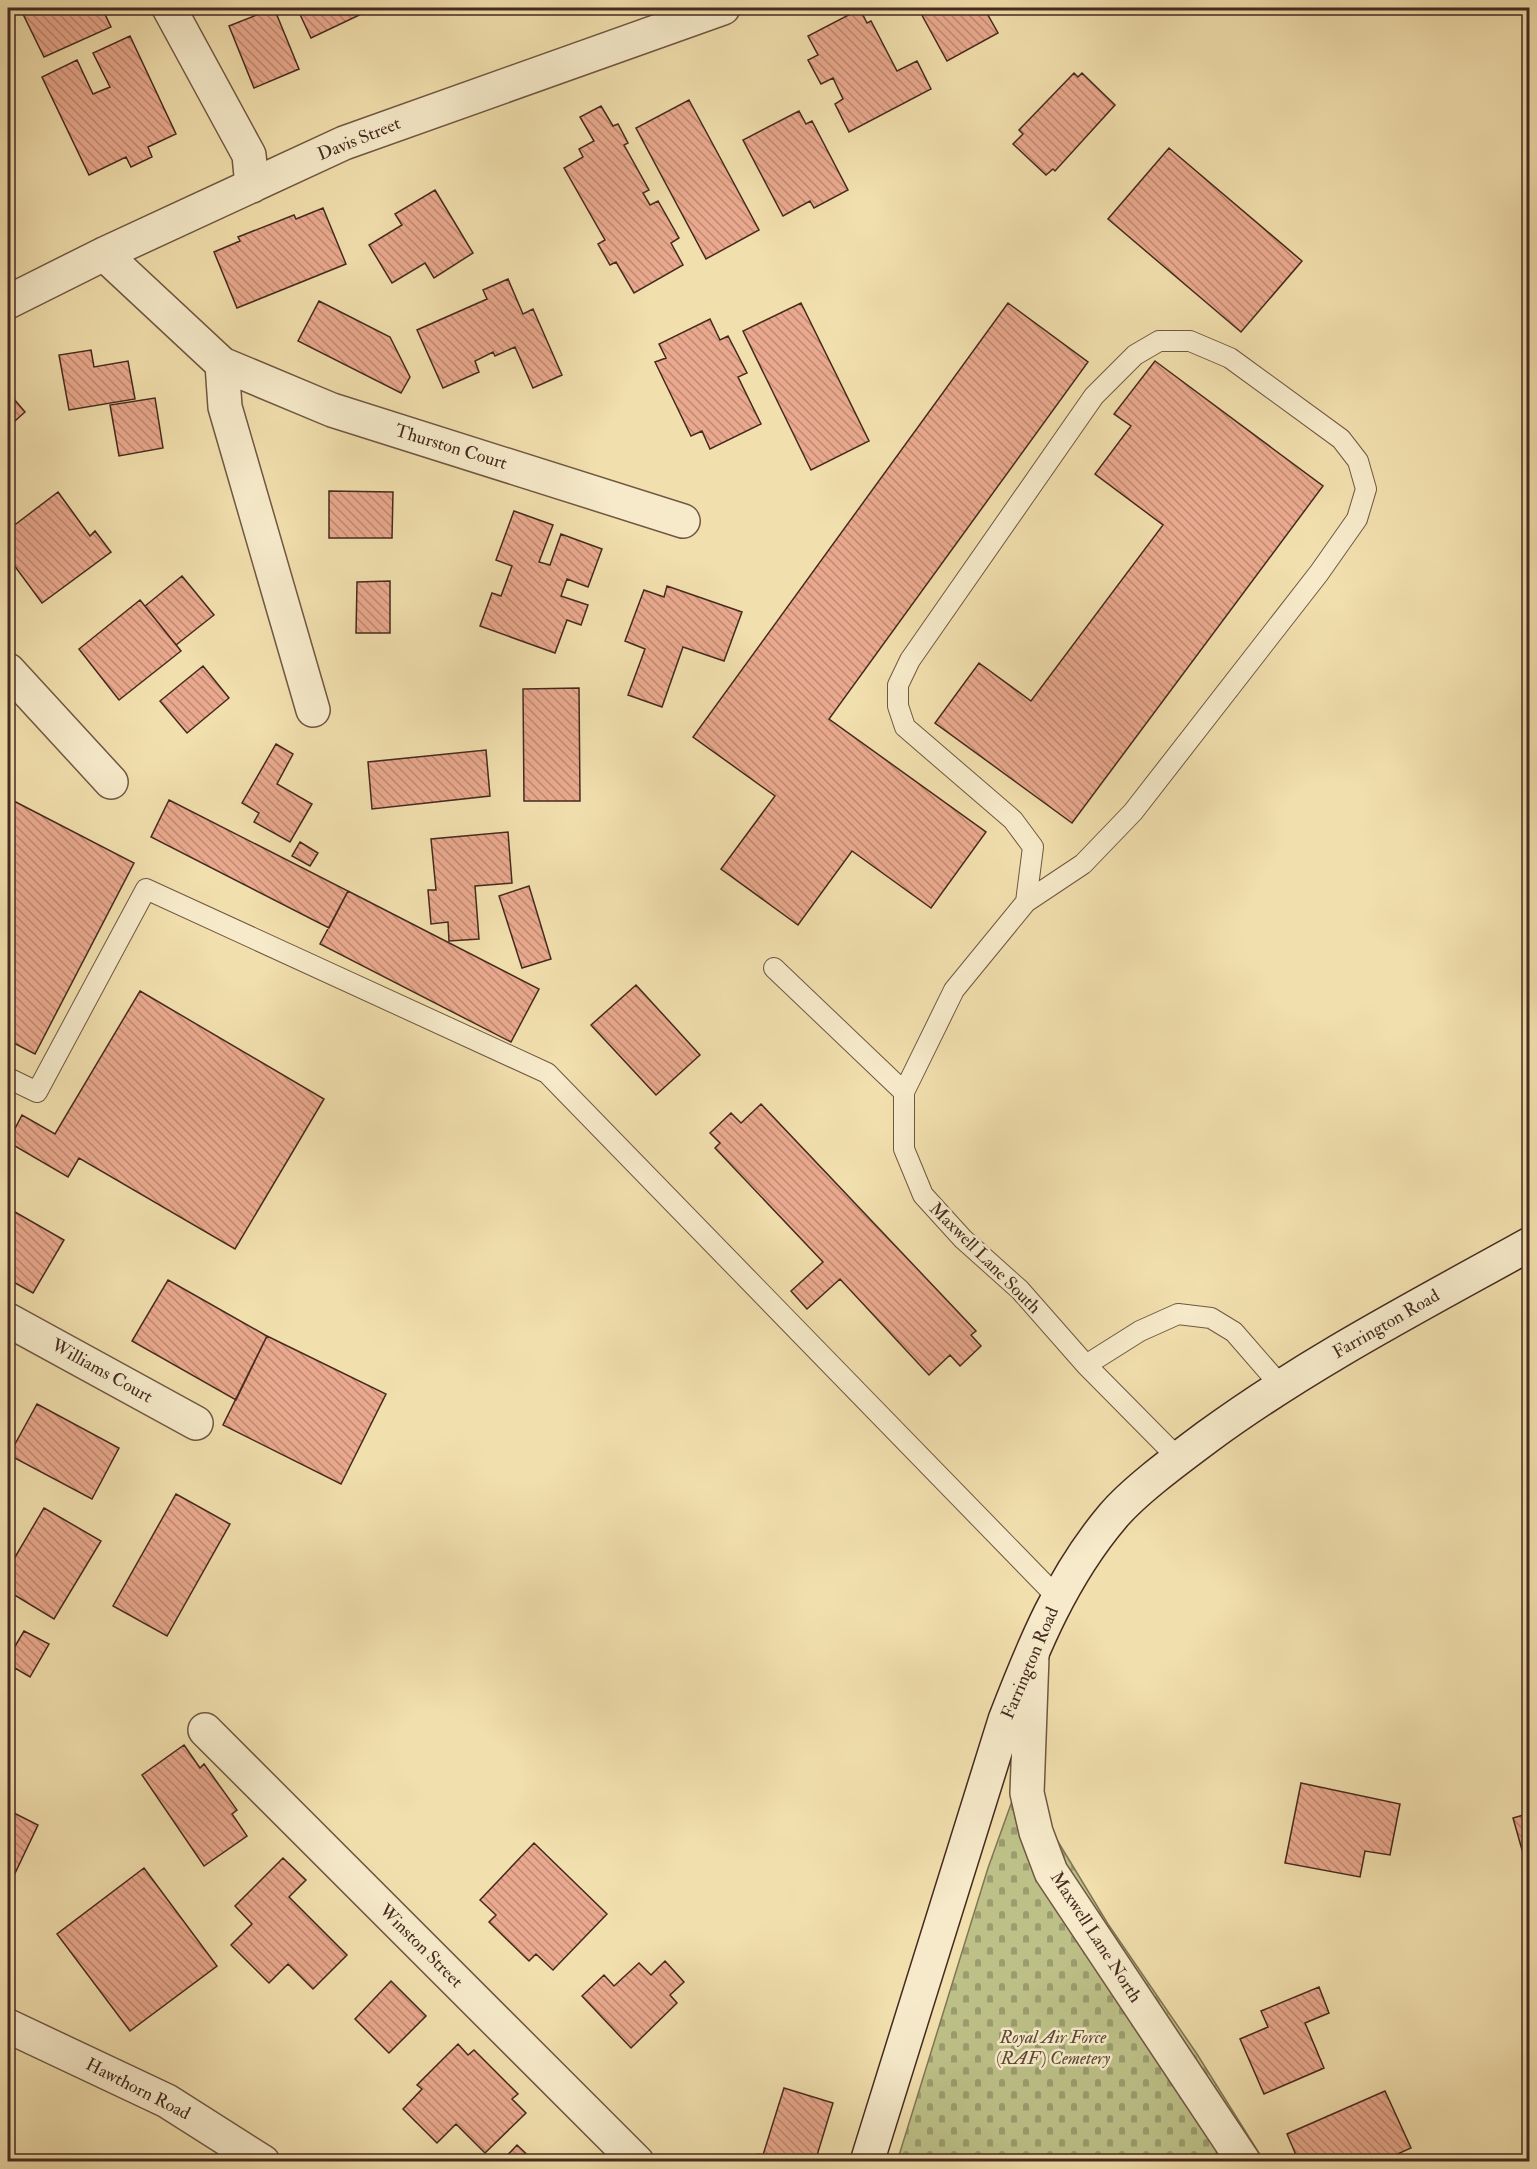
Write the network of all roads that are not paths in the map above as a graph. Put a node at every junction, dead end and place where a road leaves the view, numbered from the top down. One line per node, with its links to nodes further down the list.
1 (169, 8): 3 (street)
2 (723, 8): 3 (street, Davis Street)
3 (252, 186): 4 (street, Davis Street)
4 (104, 254): 5 (street, Davis Street); 6 (street, Thurston Court)
5 (8, 302)
6 (222, 364): 7 (street, Thurston Court); 9 (street)
7 (683, 520)
8 (8, 670): 10 (street)
9 (314, 710)
10 (111, 782)
11 (1026, 903): 11 (lane, Maxwell Lane South); 14 (lane, Maxwell Lane South)
12 (774, 968): 14 (lane)
13 (8, 1078): 21 (lane)
14 (904, 1092): 17 (lane, Maxwell Lane South)
15 (1530, 1244): 18 (street, Farrington Road)
16 (8, 1320): 19 (street, Williams Court)
17 (1086, 1365): 18 (lane); 20 (lane, Maxwell Lane South)
18 (1281, 1386): 20 (street, Farrington Road)
19 (196, 1423)
20 (1178, 1458): 21 (street, Farrington Road)
21 (1057, 1597): 22 (street, Farrington Road)
22 (1032, 1650): 27 (street, Farrington Road); 28 (street, Maxwell Lane North)
23 (205, 1730): 26 (street, Winston Street)
24 (8, 2026): 25 (street, Hawthorn Road)
25 (263, 2162)
26 (637, 2162)
27 (867, 2162)
28 (1244, 2162)

